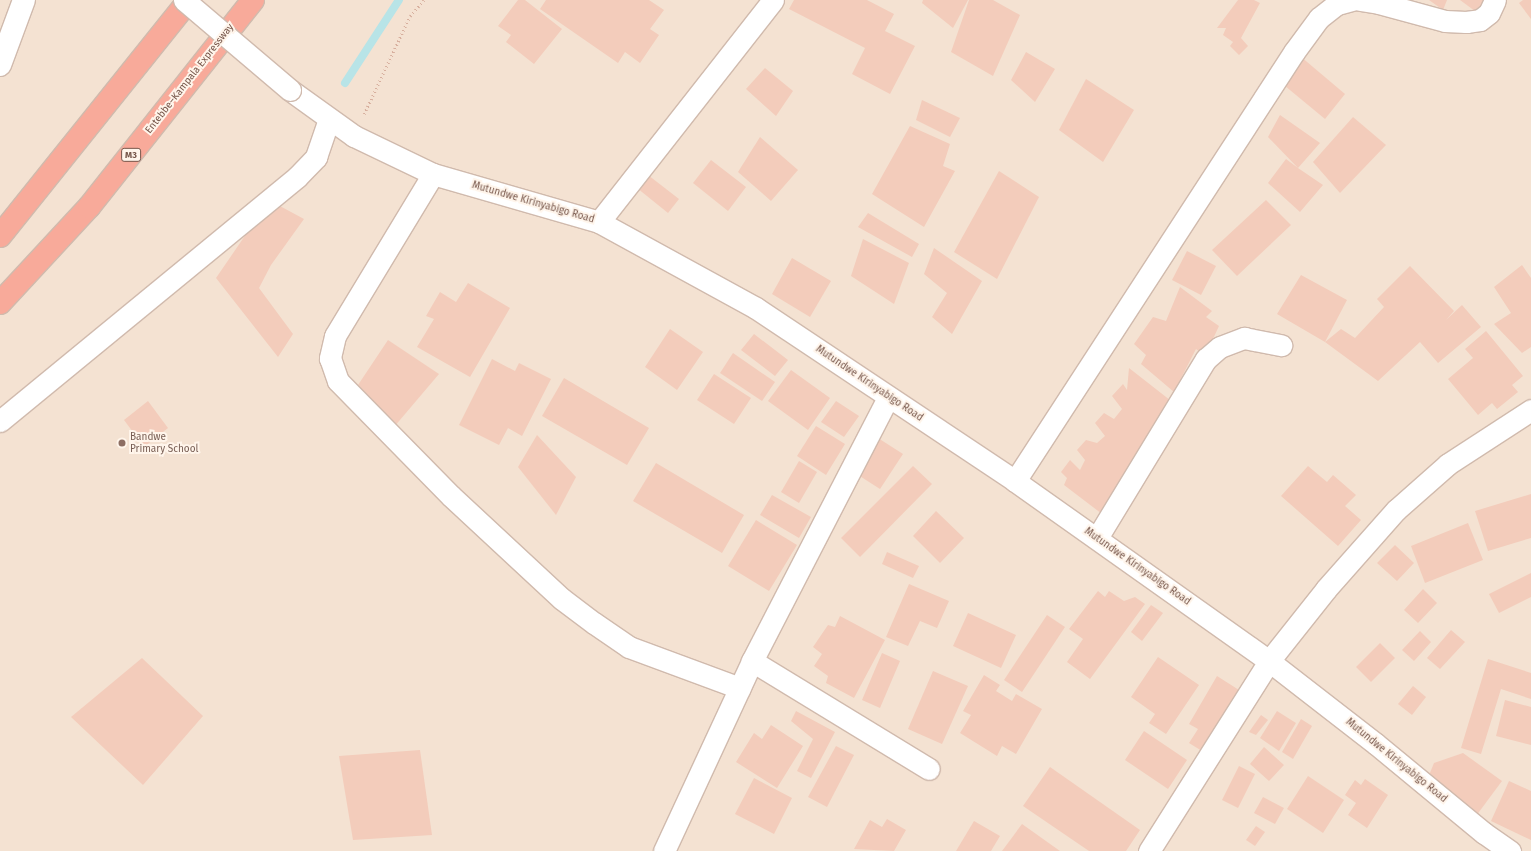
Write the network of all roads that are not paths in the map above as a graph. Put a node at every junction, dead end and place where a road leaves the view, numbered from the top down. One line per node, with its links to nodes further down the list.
1 (24, 0): 9 (street)
2 (184, 0): 10 (street, Mutundwe Kirinyabigo Road, bridge)
3 (189, 0): 13 (highway)
4 (253, 0): 14 (highway, Entebbe–Kampala Expressway / M3)
5 (773, 0): 12 (street)
6 (1352, 0): 19 (street)
7 (1360, 0): 8 (street)
8 (1495, 0)
9 (0, 65)
10 (329, 119): 11 (street, Mutundwe Kirinyabigo Road); 18 (street)
11 (433, 174): 12 (street, Mutundwe Kirinyabigo Road); 23 (street)
12 (599, 222): 16 (street, Mutundwe Kirinyabigo Road)
13 (0, 236)
14 (0, 302)
15 (1281, 345): 20 (street)
16 (888, 397): 19 (street, Mutundwe Kirinyabigo Road); 21 (street)
17 (1531, 410): 22 (street)
18 (0, 421)
19 (1015, 481): 20 (street, Mutundwe Kirinyabigo Road)
20 (1096, 538): 22 (street, Mutundwe Kirinyabigo Road)
21 (752, 661): 23 (street); 24 (street)
22 (1269, 661): 26 (street); 27 (street, Mutundwe Kirinyabigo Road)
23 (740, 688): 25 (street)
24 (929, 768)
25 (670, 849)
26 (1150, 851)
27 (1510, 851)

